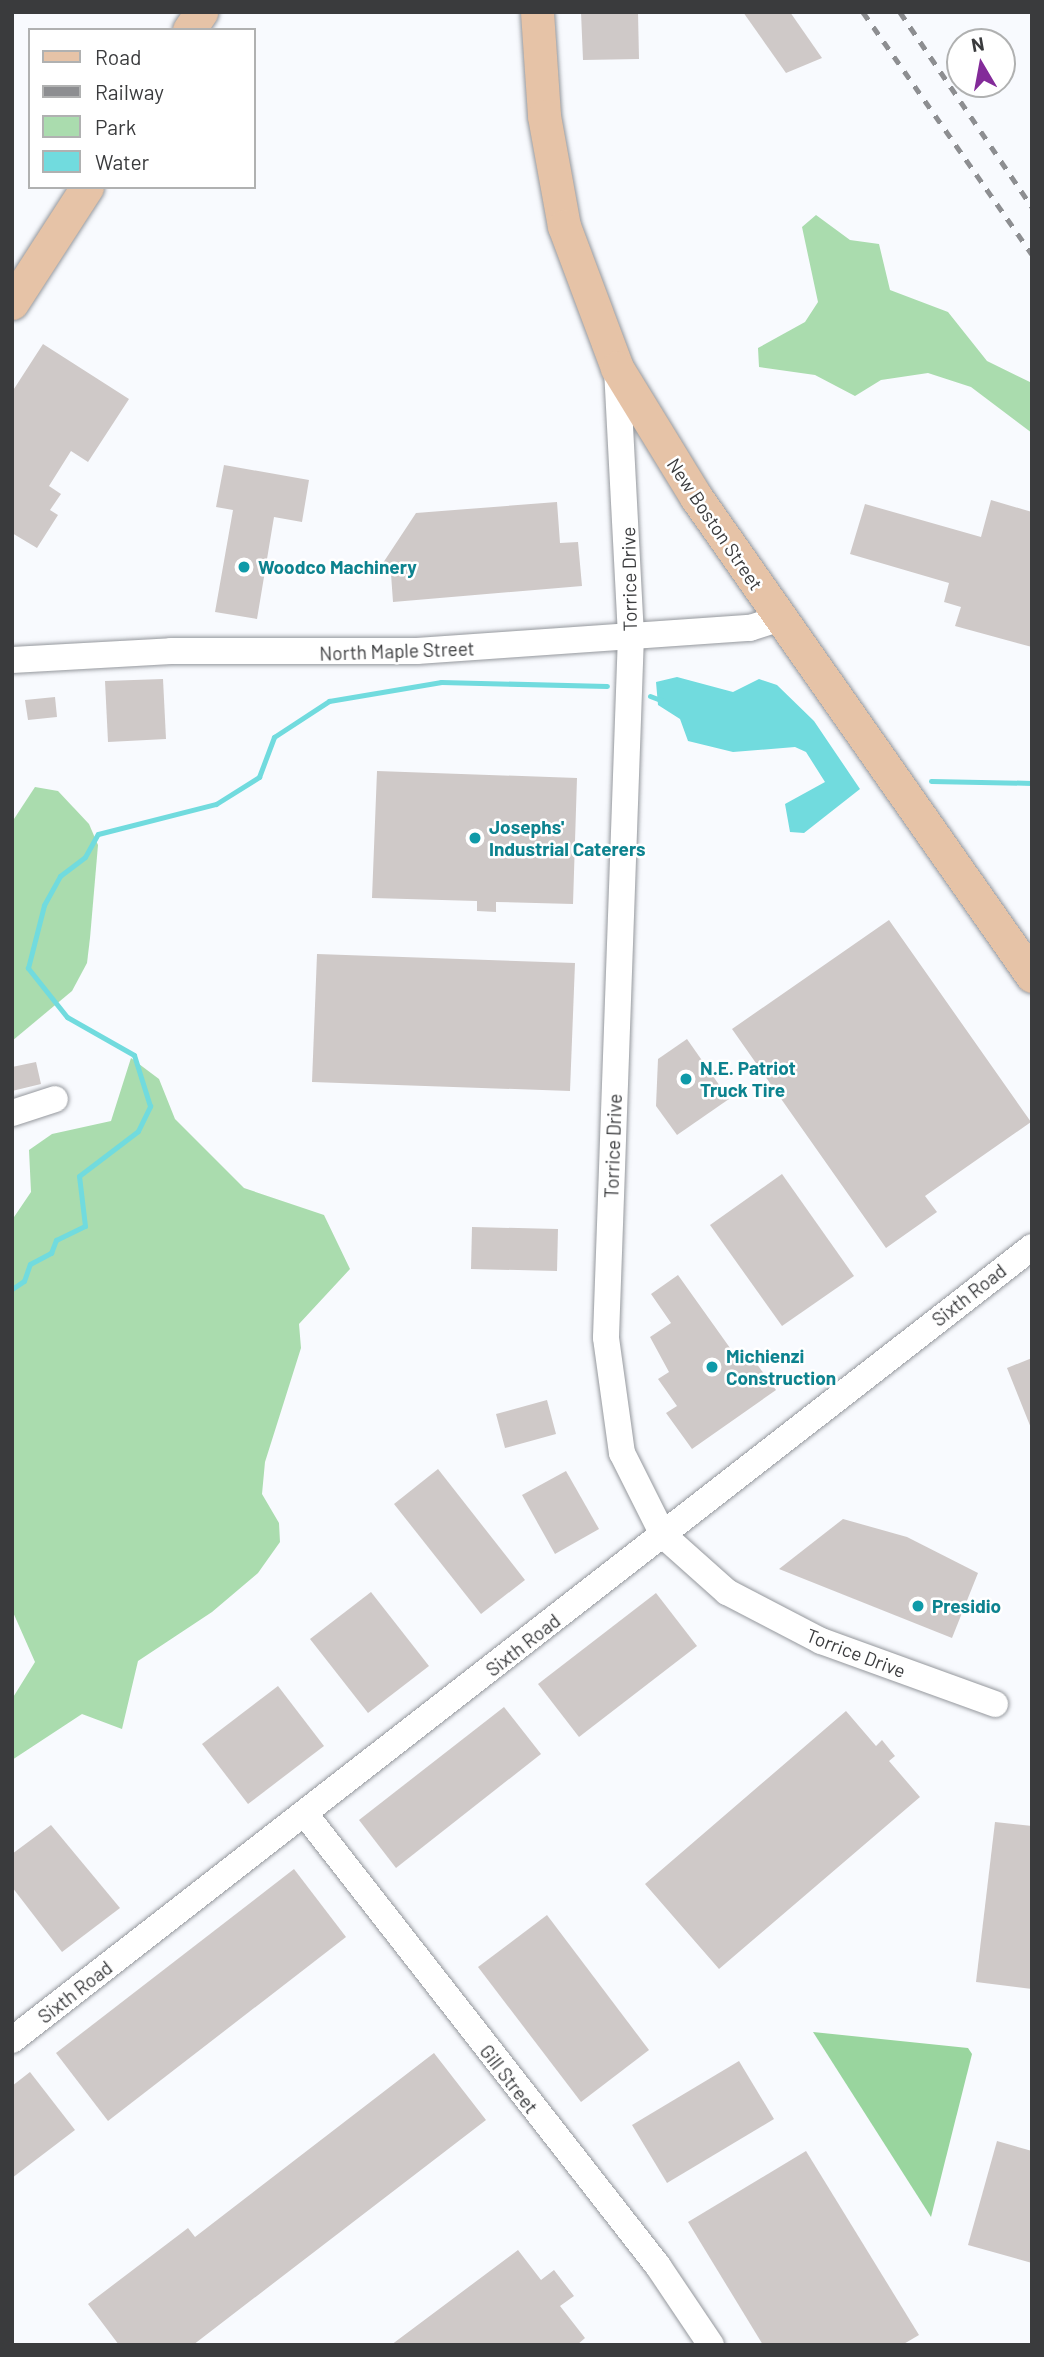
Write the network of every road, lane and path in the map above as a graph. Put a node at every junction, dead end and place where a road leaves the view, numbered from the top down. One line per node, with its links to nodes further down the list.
1 (201, 12): 3 (main road)
2 (537, 12): 6 (main road, New Boston Street)
3 (190, 28)
4 (86, 189): 5 (main road)
5 (12, 303)
6 (617, 368): 7 (main road, New Boston Street); 8 (street, Torrice Drive)
7 (780, 618): 8 (street, North Maple Street); 10 (main road, New Boston Street)
8 (631, 635): 9 (street, North Maple Street); 14 (street, Torrice Drive)
9 (12, 660)
10 (1032, 976)
11 (55, 1099): 12 (street)
12 (12, 1113)
13 (1032, 1247): 14 (street, Sixth Road)
14 (663, 1535): 15 (street, Torrice Drive); 16 (street, Sixth Road)
15 (995, 1704)
16 (304, 1814): 17 (street, Sixth Road); 18 (street, Gill Street)
17 (12, 2040)
18 (711, 2345)

